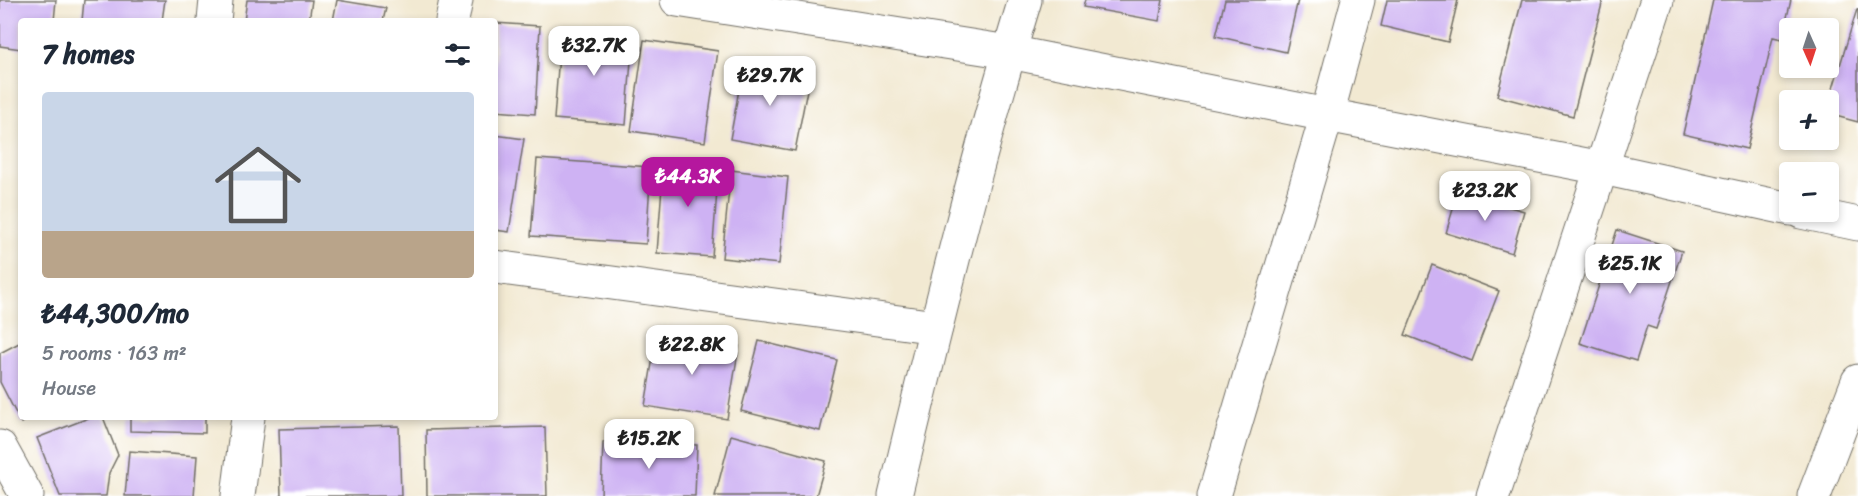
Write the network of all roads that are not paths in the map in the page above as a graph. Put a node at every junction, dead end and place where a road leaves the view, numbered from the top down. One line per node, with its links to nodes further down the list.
1 (216, 0): 8 (street)
2 (456, 0): 9 (street)
3 (677, 0): 7 (street)
4 (1025, 0): 10 (street)
5 (1358, 0): 11 (street)
6 (1657, 0): 12 (street)
7 (722, 4): 10 (street)
8 (214, 18)
9 (453, 18)
10 (1009, 52): 11 (street); 17 (street)
11 (1327, 116): 12 (street); 24 (street)
12 (1602, 168): 13 (street); 25 (street)
13 (1779, 207)
14 (1839, 220): 15 (street)
15 (1858, 224)
16 (498, 267): 17 (street)
17 (936, 327): 23 (street)
18 (1858, 381): 26 (street)
19 (248, 420): 22 (street)
20 (0, 447): 21 (street)
21 (27, 496)
22 (238, 496)
23 (895, 496)
24 (1214, 496)
25 (1493, 496)
26 (1814, 496)

